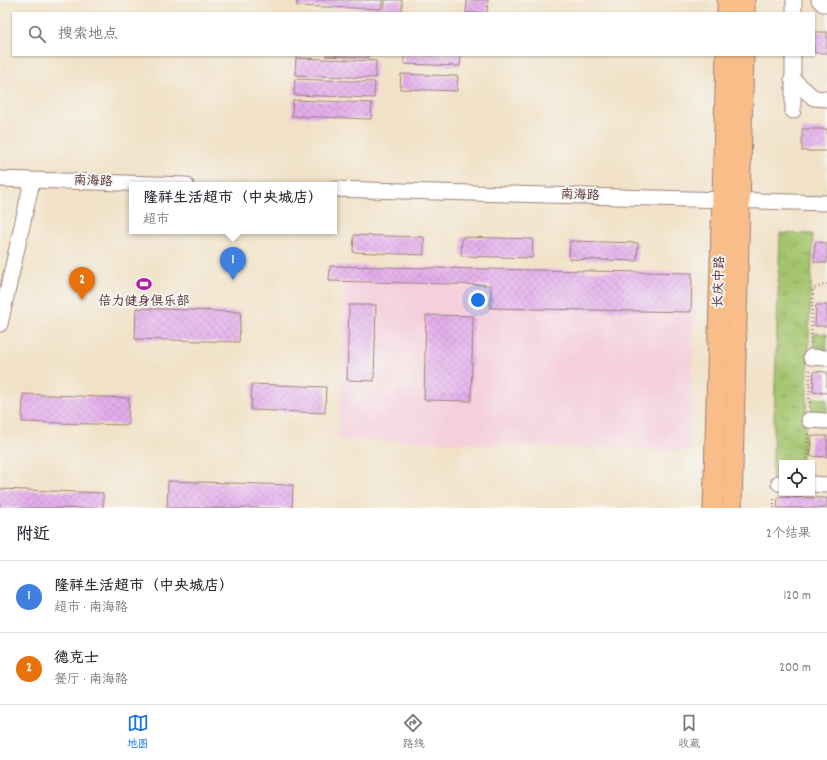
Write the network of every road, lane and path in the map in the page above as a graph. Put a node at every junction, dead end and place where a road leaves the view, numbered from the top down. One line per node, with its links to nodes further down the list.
1 (727, 0): 6 (main road)
2 (745, 0): 7 (main road)
3 (794, 0): 8 (street)
4 (819, 0): 5 (street)
5 (827, 4)
6 (727, 12)
7 (745, 12)
8 (794, 12)
9 (726, 56): 19 (main road, 长庆中路)
10 (744, 56): 20 (main road, 长庆中路)
11 (793, 56): 12 (street)
12 (792, 79): 13 (street); 14 (street)
13 (827, 99)
14 (793, 111)
15 (0, 179): 16 (street, 南海路)
16 (32, 181): 17 (street, 南海路); 22 (street)
17 (129, 184)
18 (337, 189): 19 (street, 南海路)
19 (722, 200): 20 (street, 南海路); 29 (main road, 长庆中路)
20 (741, 201): 21 (street, 南海路); 30 (main road, 长庆中路)
21 (827, 202)
22 (0, 324)
23 (811, 357): 24 (street)
24 (827, 358)
25 (809, 420): 26 (street)
26 (827, 421)
27 (815, 484): 28 (street)
28 (827, 484)
29 (713, 508)
30 (732, 508)

